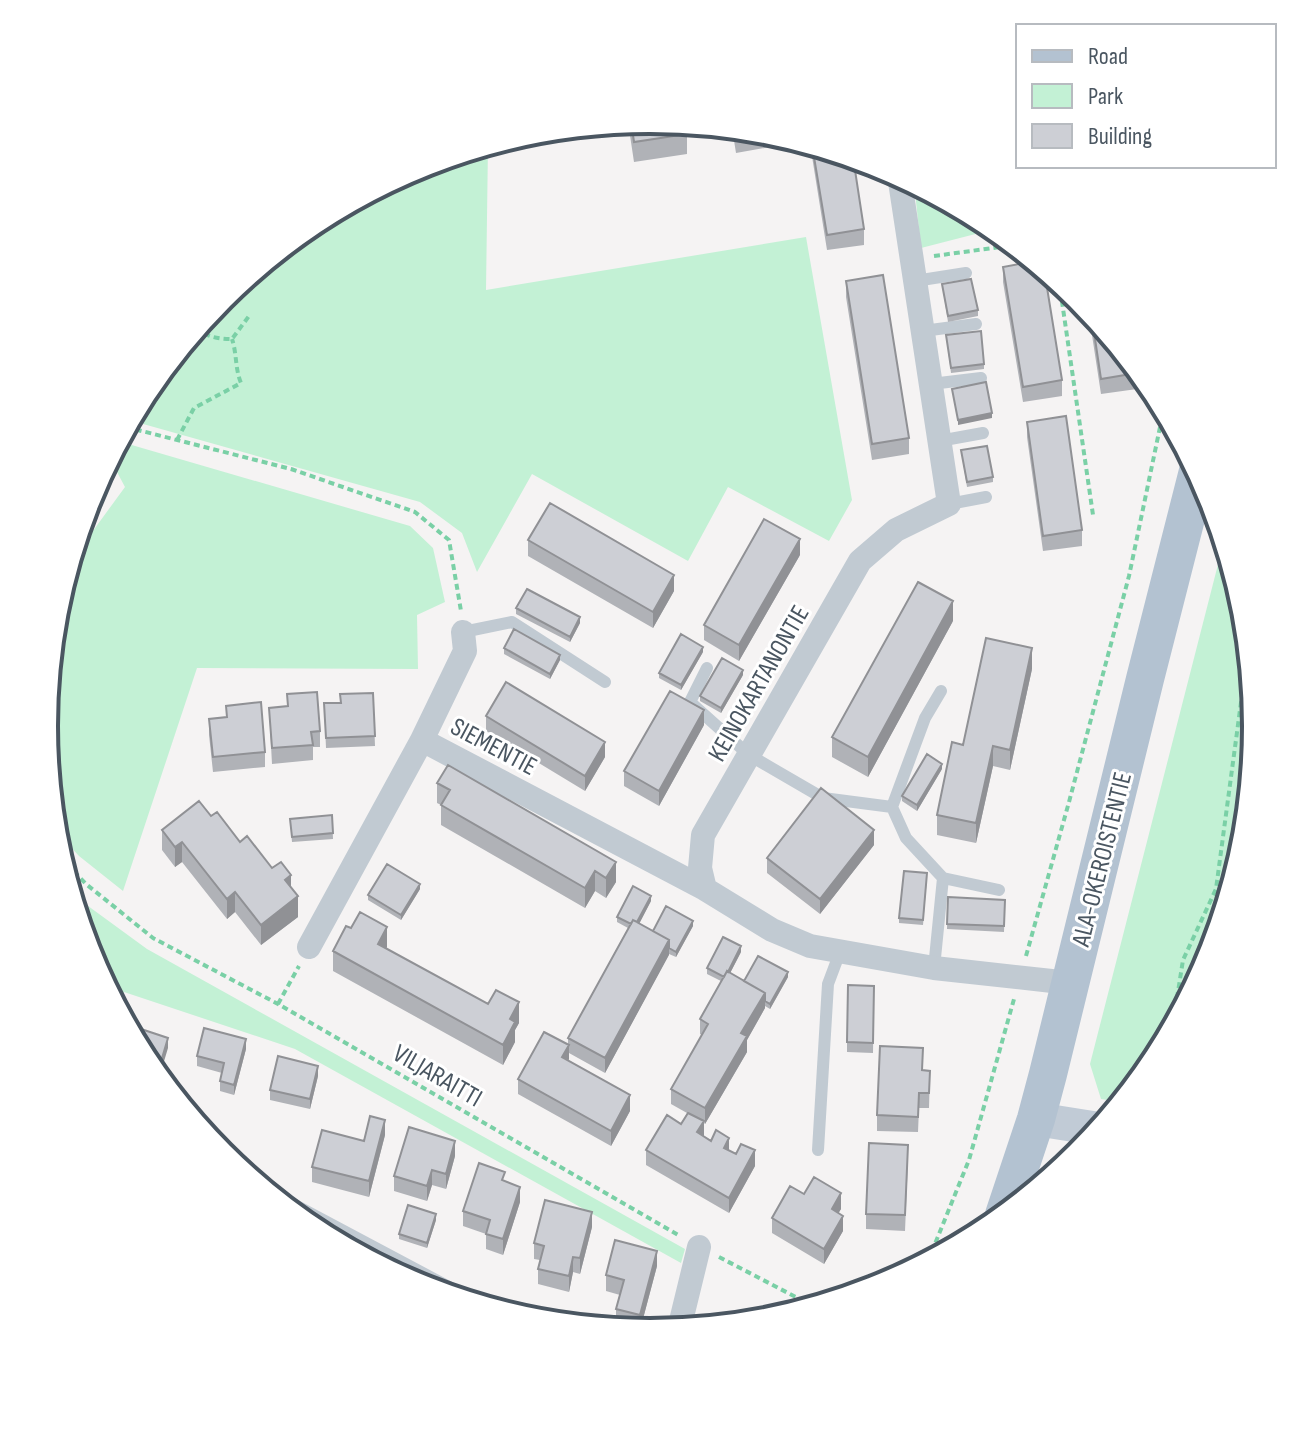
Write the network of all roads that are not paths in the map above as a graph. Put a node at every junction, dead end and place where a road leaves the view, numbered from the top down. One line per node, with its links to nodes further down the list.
1 (901, 190): 2 (street)
2 (913, 270): 3 (lane); 5 (street)
3 (966, 273)
4 (976, 324): 5 (lane)
5 (923, 331): 7 (street)
6 (981, 378): 7 (lane)
7 (931, 384): 9 (street)
8 (983, 433): 9 (lane)
9 (939, 441): 12 (street)
10 (1194, 492): 26 (main road, ALA-OKEROISTENTIE)
11 (986, 497): 12 (lane)
12 (949, 504): 18 (street, KEINOKARTANONTIE)
13 (463, 632): 15 (lane); 17 (street)
14 (707, 668): 18 (lane)
15 (605, 682)
16 (941, 691): 19 (lane)
17 (422, 740): 21 (street, SIEMENTIE); 23 (street, SIEMENTIE)
18 (749, 755): 19 (lane); 21 (street, KEINOKARTANONTIE)
19 (892, 807): 20 (lane)
20 (943, 878): 22 (lane); 25 (lane)
21 (705, 889): 24 (street)
22 (999, 890)
23 (309, 947)
24 (840, 952): 25 (street); 29 (lane)
25 (934, 968): 26 (street)
26 (1070, 983): 27 (main road, ALA-OKEROISTENTIE)
27 (1036, 1119): 28 (street); 30 (main road, ALA-OKEROISTENTIE)
28 (1085, 1127)
29 (818, 1150)
30 (1011, 1194)
31 (699, 1247): 32 (street)
32 (682, 1316)

